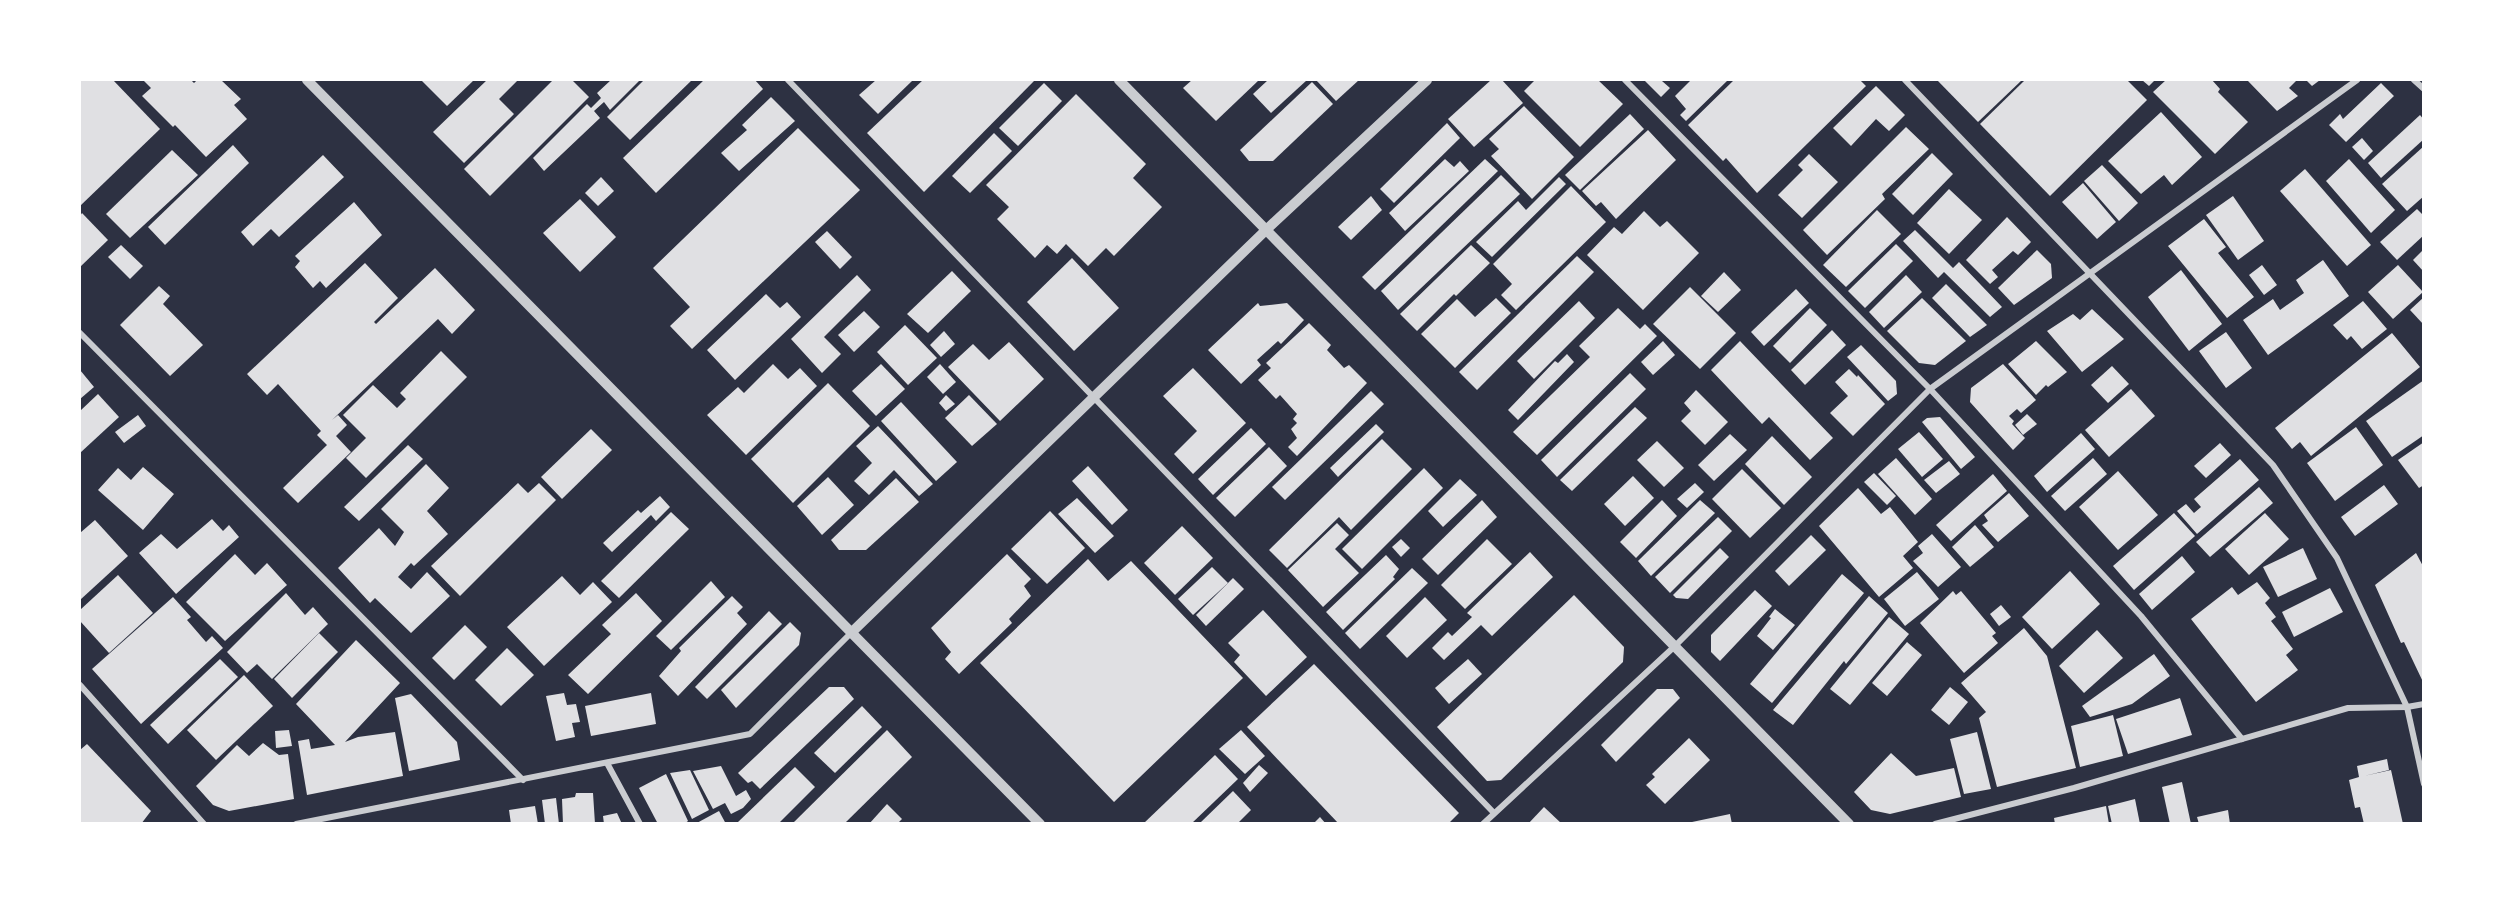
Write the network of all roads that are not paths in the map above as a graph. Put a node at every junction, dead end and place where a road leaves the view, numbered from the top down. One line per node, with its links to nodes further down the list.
1 (307, 80): 15 (street)
2 (788, 80): 14 (street)
3 (1119, 80): 10 (street)
4 (1427, 80): 10 (street)
5 (1625, 80): 13 (street)
6 (1905, 80): 11 (street)
7 (2357, 80): 11 (street)
8 (2414, 80): 9 (street)
9 (2424, 89)
10 (1266, 230): 14 (street); 16 (street)
11 (2092, 273): 13 (street); 19 (street)
12 (80, 333): 22 (street)
13 (1930, 388): 16 (street); 20 (street)
14 (1093, 398): 15 (street); 24 (street)
15 (852, 632): 21 (street); 28 (street)
16 (1675, 646): 24 (street); 30 (street)
17 (80, 686): 25 (street)
18 (2424, 704): 19 (street)
19 (2407, 707): 20 (street); 23 (street)
20 (2242, 739): 31 (street)
21 (607, 763): 22 (street); 27 (street)
22 (524, 780): 26 (street)
23 (2424, 784)
24 (1494, 813): 29 (street)
25 (204, 824)
26 (296, 824)
27 (640, 824)
28 (1040, 824)
29 (1483, 824)
30 (1849, 824)
31 (1935, 824)

